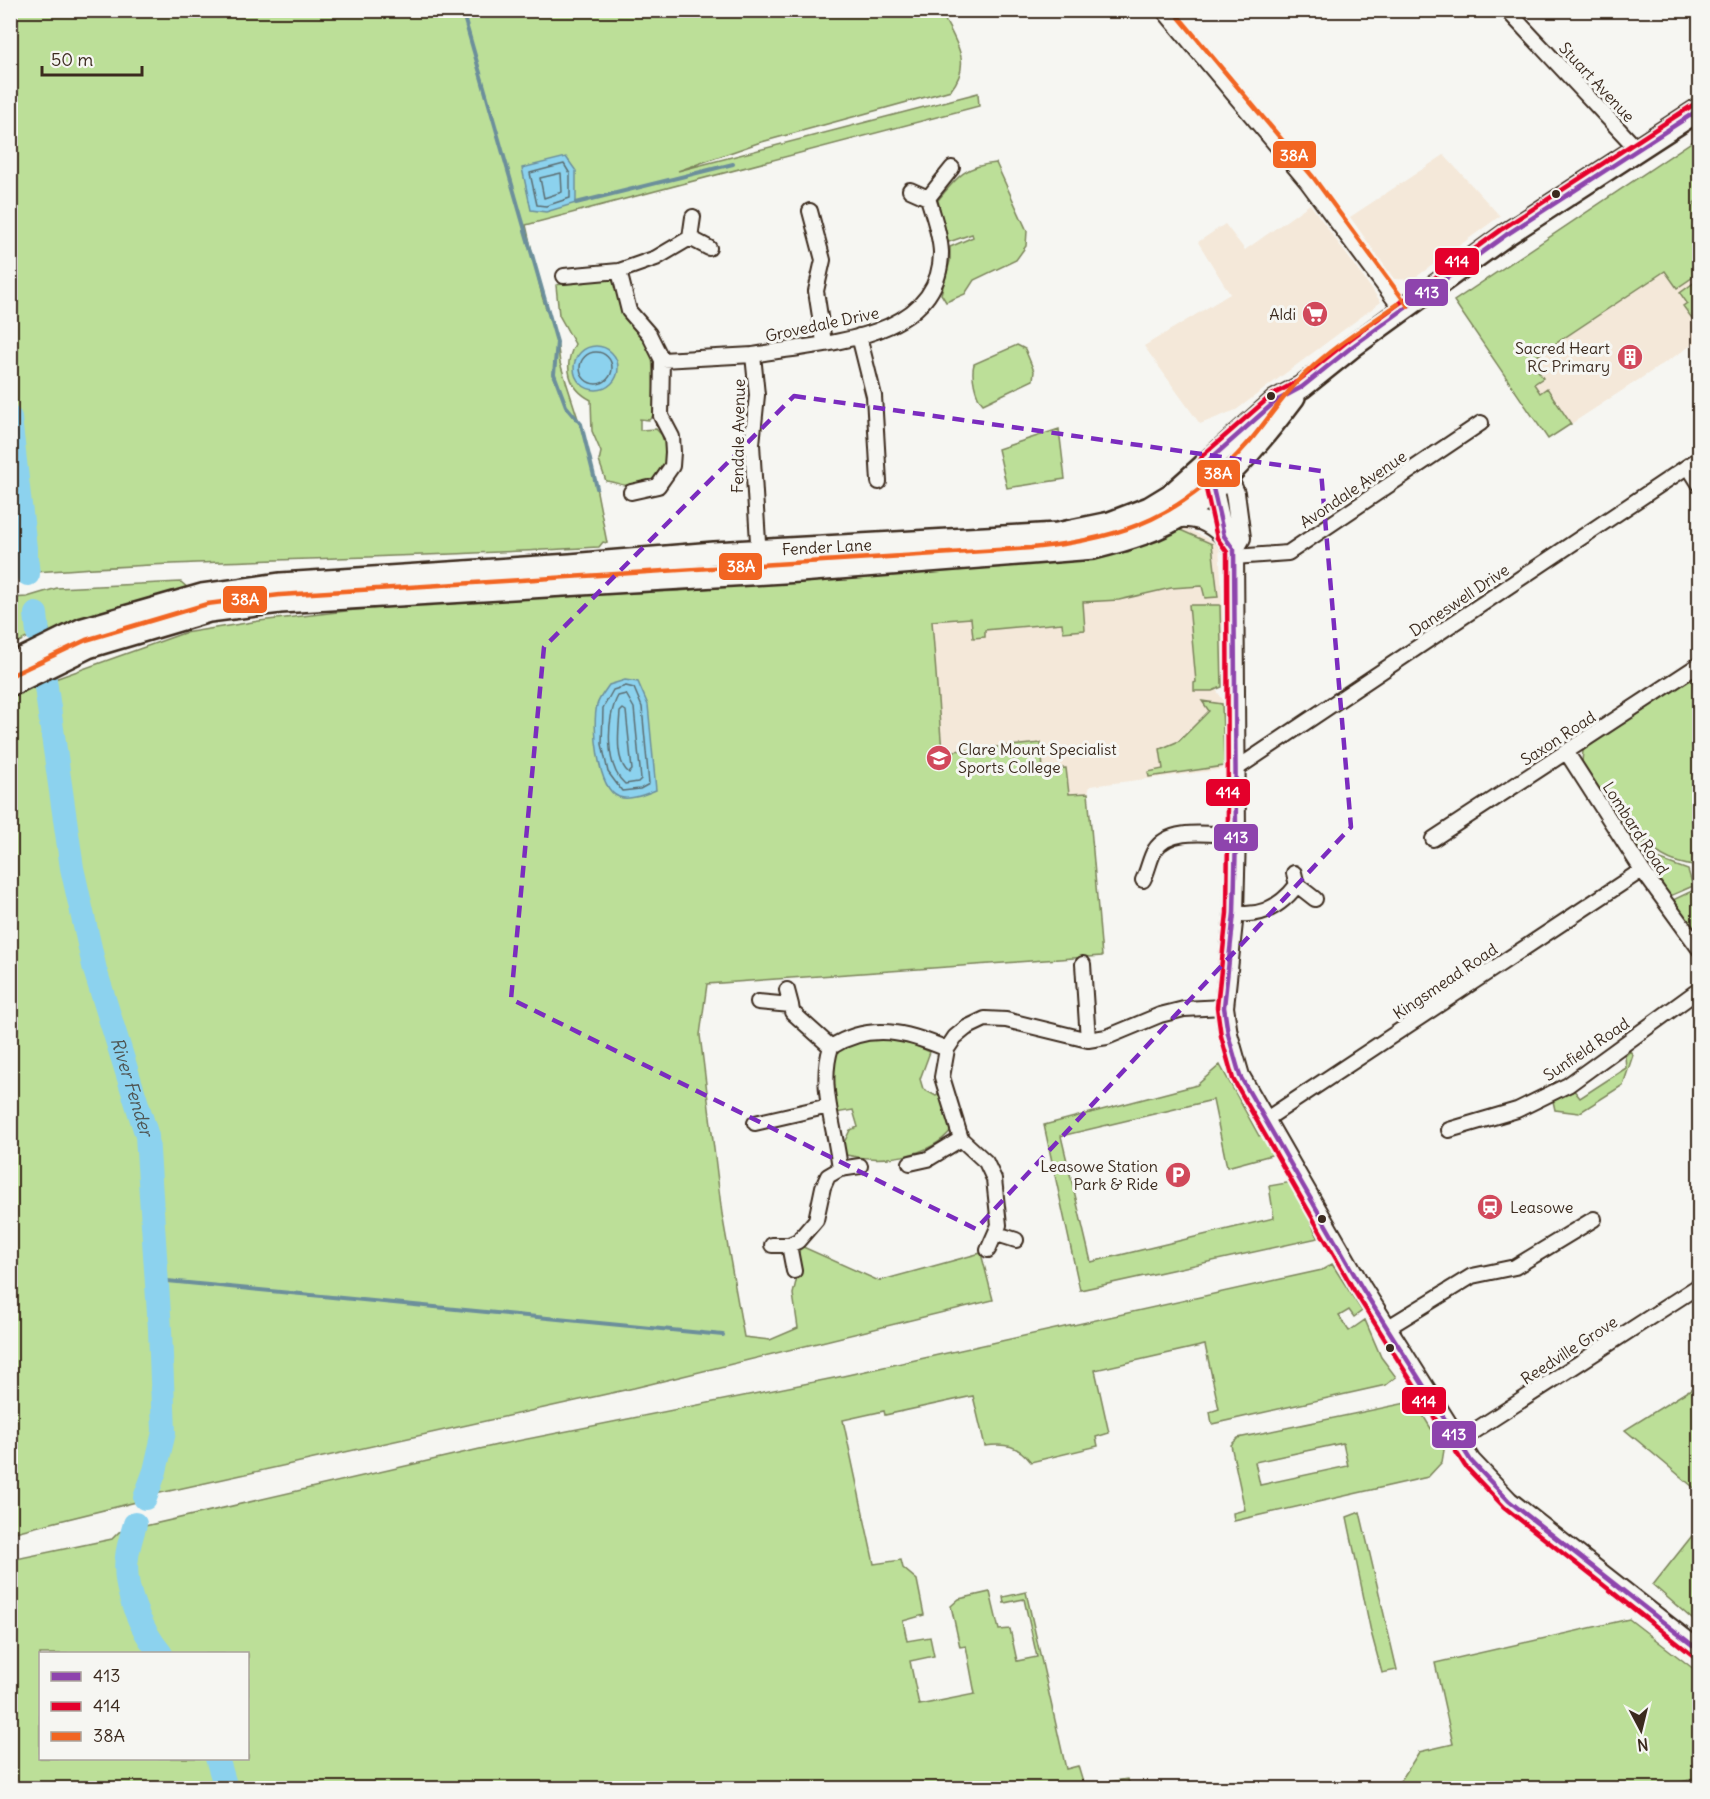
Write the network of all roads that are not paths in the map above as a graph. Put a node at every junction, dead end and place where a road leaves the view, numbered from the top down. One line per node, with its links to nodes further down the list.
1 (1163, 10): 14 (street)
2 (1507, 10): 4 (street, Stuart Avenue)
3 (1700, 109): 4 (main road)
4 (1638, 150): 14 (main road)
5 (952, 168): 7 (street)
6 (910, 190): 7 (street)
7 (928, 198): 15 (street, Grovedale Drive)
8 (810, 211): 16 (street)
9 (693, 217): 10 (street)
10 (690, 238): 11 (street); 12 (street)
11 (709, 248)
12 (619, 271): 13 (street); 18 (street)
13 (564, 276)
14 (1402, 310): 19 (main road)
15 (859, 336): 16 (street, Grovedale Drive); 24 (street)
16 (824, 342): 17 (street, Grovedale Drive)
17 (753, 355): 18 (street, Fendale Avenue); 29 (street, Fendale Avenue)
18 (662, 360): 26 (street)
19 (1302, 387): 21 (main road, Fender Lane); 23 (main road, Fender Lane)
20 (1481, 423): 28 (street, Avondale Avenue)
21 (1207, 462): 23 (street); 29 (main road, Fender Lane)
22 (1694, 462): 25 (street); 35 (street, Daneswell Drive)
23 (1220, 481): 27 (main road, Fender Lane); 28 (street)
24 (879, 482)
25 (1700, 484)
26 (631, 492)
27 (1181, 514): 28 (street); 30 (main road, Fender Lane)
28 (1231, 547): 35 (street)
29 (758, 551): 30 (street, Fendale Avenue); 32 (main road, Fender Lane)
30 (760, 574): 33 (main road, Fender Lane)
31 (1700, 664): 34 (street, Saxon Road)
32 (10, 665)
33 (10, 685)
34 (1566, 753): 37 (street, Saxon Road); 38 (street, Lombard Road)
35 (1236, 769): 36 (street)
36 (1236, 835): 39 (street); 41 (street)
37 (1433, 839)
38 (1642, 870): 42 (street, Lombard Road); 53 (street, Kingsmead Road)
39 (1143, 880)
40 (1315, 899): 41 (street)
41 (1234, 913): 48 (street)
42 (1700, 950)
43 (1083, 964): 49 (street)
44 (1700, 989): 55 (street, Sunfield Road)
45 (787, 990): 47 (street)
46 (758, 1002): 47 (street)
47 (791, 1005): 50 (street)
48 (1224, 1007): 49 (street); 53 (street)
49 (1088, 1040): 51 (street)
50 (831, 1047): 51 (street); 52 (street)
51 (947, 1048): 56 (street)
52 (829, 1106): 54 (street); 59 (street)
53 (1265, 1120): 68 (street)
54 (755, 1123)
55 (1449, 1130)
56 (961, 1139): 57 (street); 61 (street)
57 (910, 1163)
58 (860, 1166): 59 (street)
59 (840, 1169): 64 (street)
60 (1594, 1219): 68 (street)
61 (997, 1234): 62 (street); 65 (street)
62 (1016, 1240)
63 (772, 1245): 64 (street)
64 (789, 1245): 66 (street)
65 (988, 1250)
66 (794, 1271)
67 (1700, 1285): 69 (street, Reedville Grove)
68 (1387, 1328): 69 (street)
69 (1457, 1442): 70 (street)
70 (1700, 1651)

